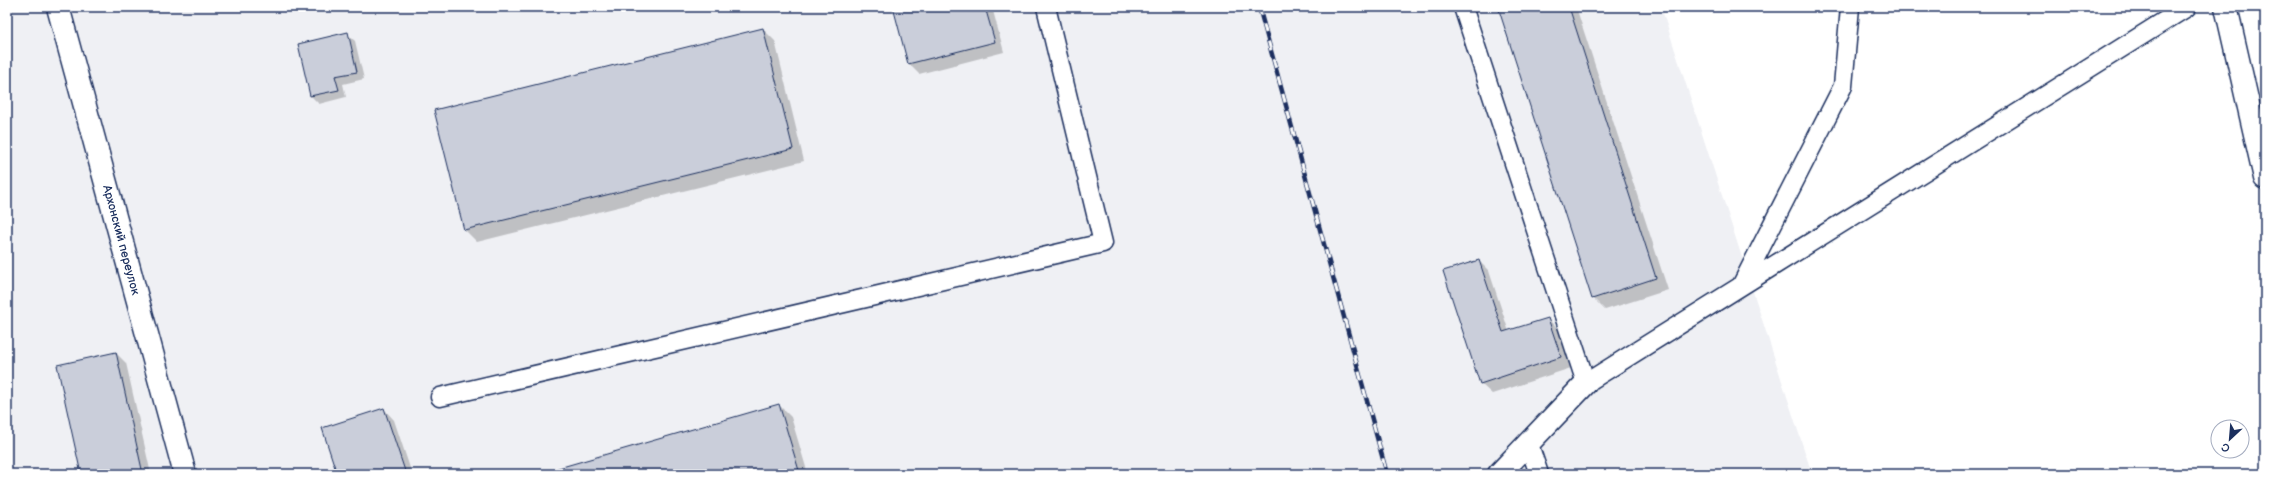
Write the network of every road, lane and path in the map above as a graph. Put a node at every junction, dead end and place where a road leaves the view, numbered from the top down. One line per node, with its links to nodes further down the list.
1 (58, 7): 12 (street, Архонский переулок)
2 (1046, 7): 10 (lane)
3 (1462, 7): 9 (lane)
4 (1850, 7): 8 (lane)
5 (2187, 7): 8 (lane)
6 (2226, 7): 7 (street)
7 (2265, 178)
8 (1740, 287): 9 (lane)
9 (1586, 383): 11 (street)
10 (440, 397)
11 (1528, 442): 13 (street); 14 (lane)
12 (185, 474)
13 (1499, 474)
14 (1539, 474)

